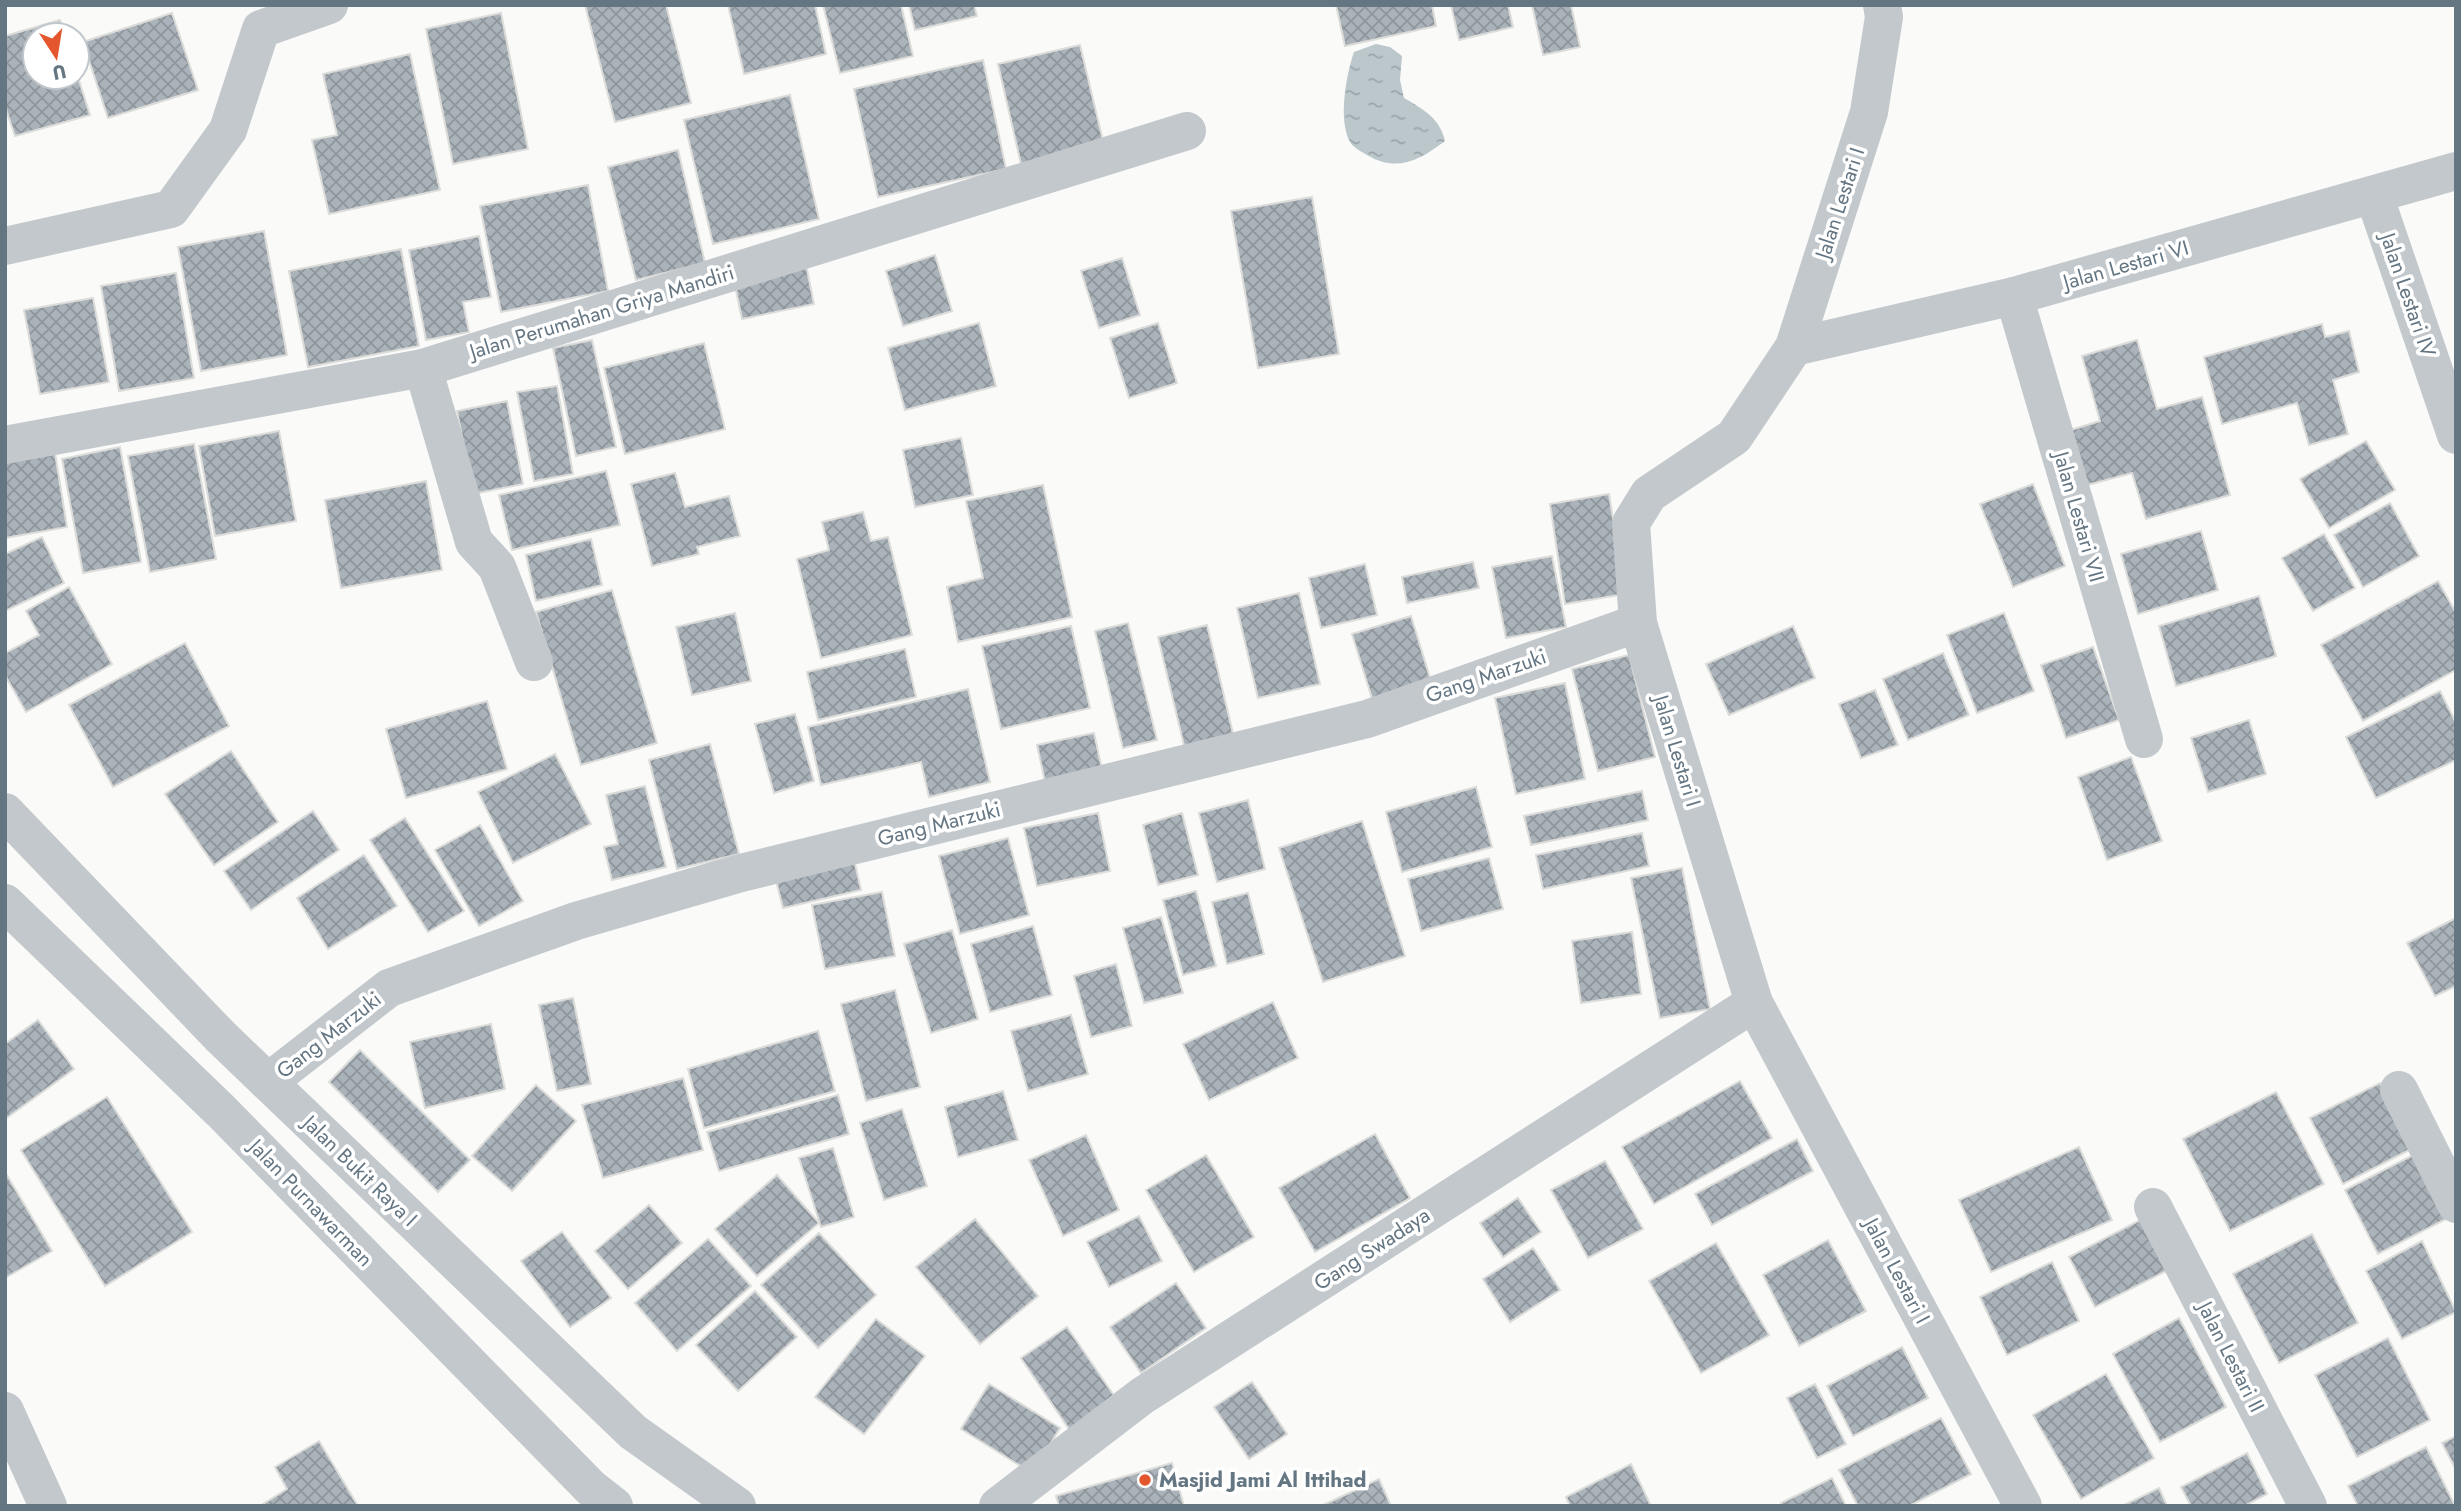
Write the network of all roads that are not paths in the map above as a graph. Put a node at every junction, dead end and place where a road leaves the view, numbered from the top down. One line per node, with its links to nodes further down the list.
1 (329, 5): 6 (street)
2 (1882, 5): 8 (street, Jalan Lestari I)
3 (1187, 131): 9 (street, Jalan Perumahan Griya Mandiri)
4 (2456, 171): 5 (street, Jalan Lestari VI)
5 (2374, 195): 7 (street, Jalan Lestari VI); 10 (street, Jalan Lestari IV)
6 (5, 246)
7 (2014, 296): 8 (street, Jalan Lestari VI); 14 (street, Jalan Lestari VII)
8 (1794, 347): 12 (street, Jalan Lestari I)
9 (423, 368): 11 (street, Jalan Perumahan Griya Mandiri); 13 (street)
10 (2456, 435)
11 (5, 445)
12 (1638, 623): 17 (street, Jalan Lestari I); 19 (street, Gang Marzuki)
13 (534, 662)
14 (2144, 738)
15 (5, 812): 18 (street, Jalan Bukit Raya I)
16 (5, 903): 18 (street, Jalan Purnawarman)
17 (1754, 1003): 27 (street, Gang Swadaya); 28 (street, Jalan Lestari I)
18 (202, 1055): 19 (street, Jalan Bukit Raya I); 25 (street, Jalan Purnawarman)
19 (268, 1082): 26 (street, Jalan Bukit Raya I)
20 (2399, 1090): 21 (street)
21 (2456, 1203)
22 (2153, 1208): 29 (street, Jalan Lestari II)
23 (5, 1411): 24 (street)
24 (48, 1506)
25 (614, 1506)
26 (737, 1506)
27 (998, 1506)
28 (2023, 1506)
29 (2308, 1506)

